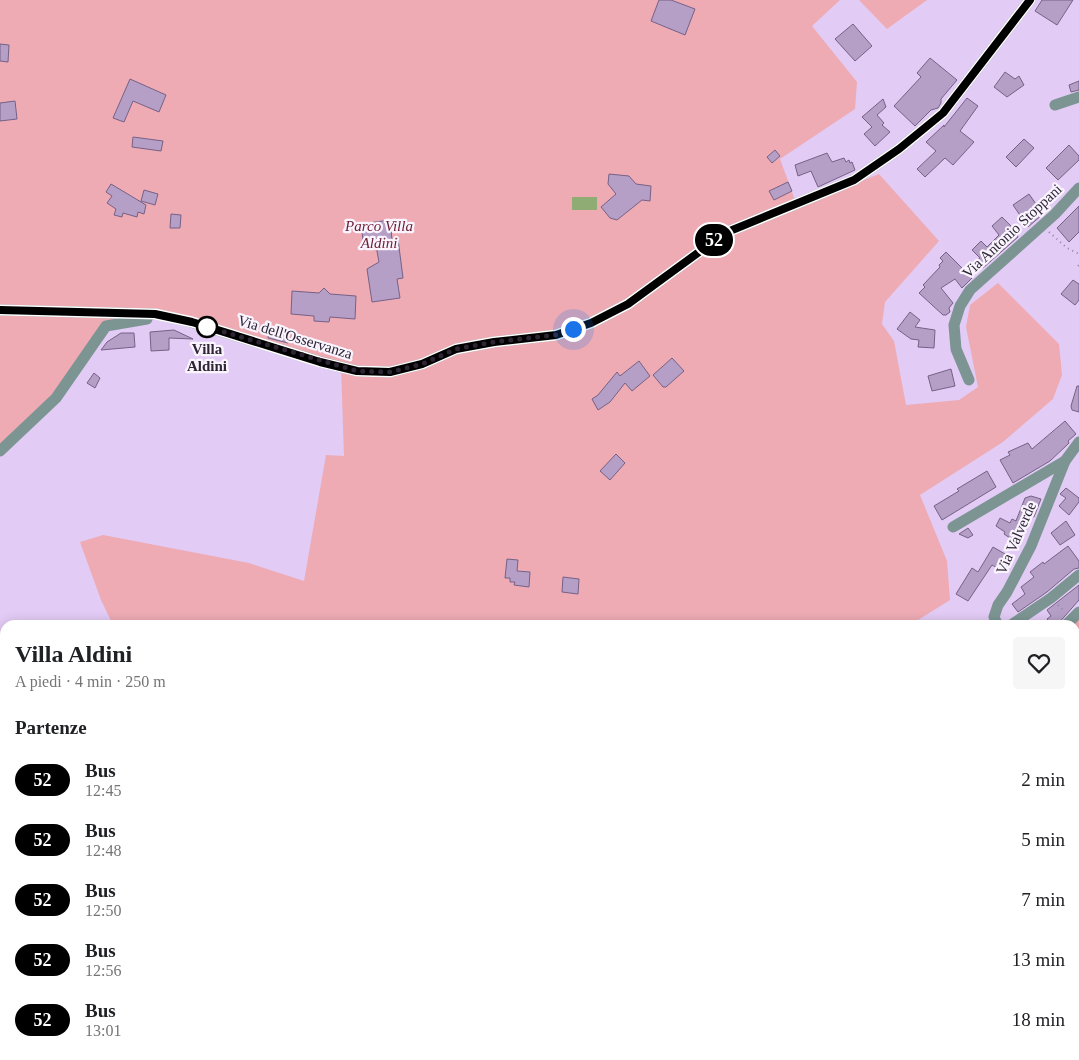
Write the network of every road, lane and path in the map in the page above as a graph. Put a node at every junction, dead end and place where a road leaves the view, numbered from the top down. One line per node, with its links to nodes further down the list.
1 (1030, 0): 8 (street, Via dell'Osservanza)
2 (1079, 97): 3 (street)
3 (1055, 105)
4 (1079, 188): 5 (street, Via Antonio Stoppani)
5 (1045, 223): 6 (path); 9 (street, Via Antonio Stoppani)
6 (1079, 254)
7 (0, 310): 8 (street, Via dell'Osservanza)
8 (155, 314): 11 (street)
9 (969, 380)
10 (1079, 442): 12 (street, Via Valverde)
11 (0, 451)
12 (1065, 461): 13 (street, Via Valverde); 17 (street, Via Valverde)
13 (953, 527)
14 (1079, 575): 15 (street)
15 (1051, 598): 16 (path); 18 (street)
16 (1072, 619)
17 (996, 620)
18 (1018, 620)

